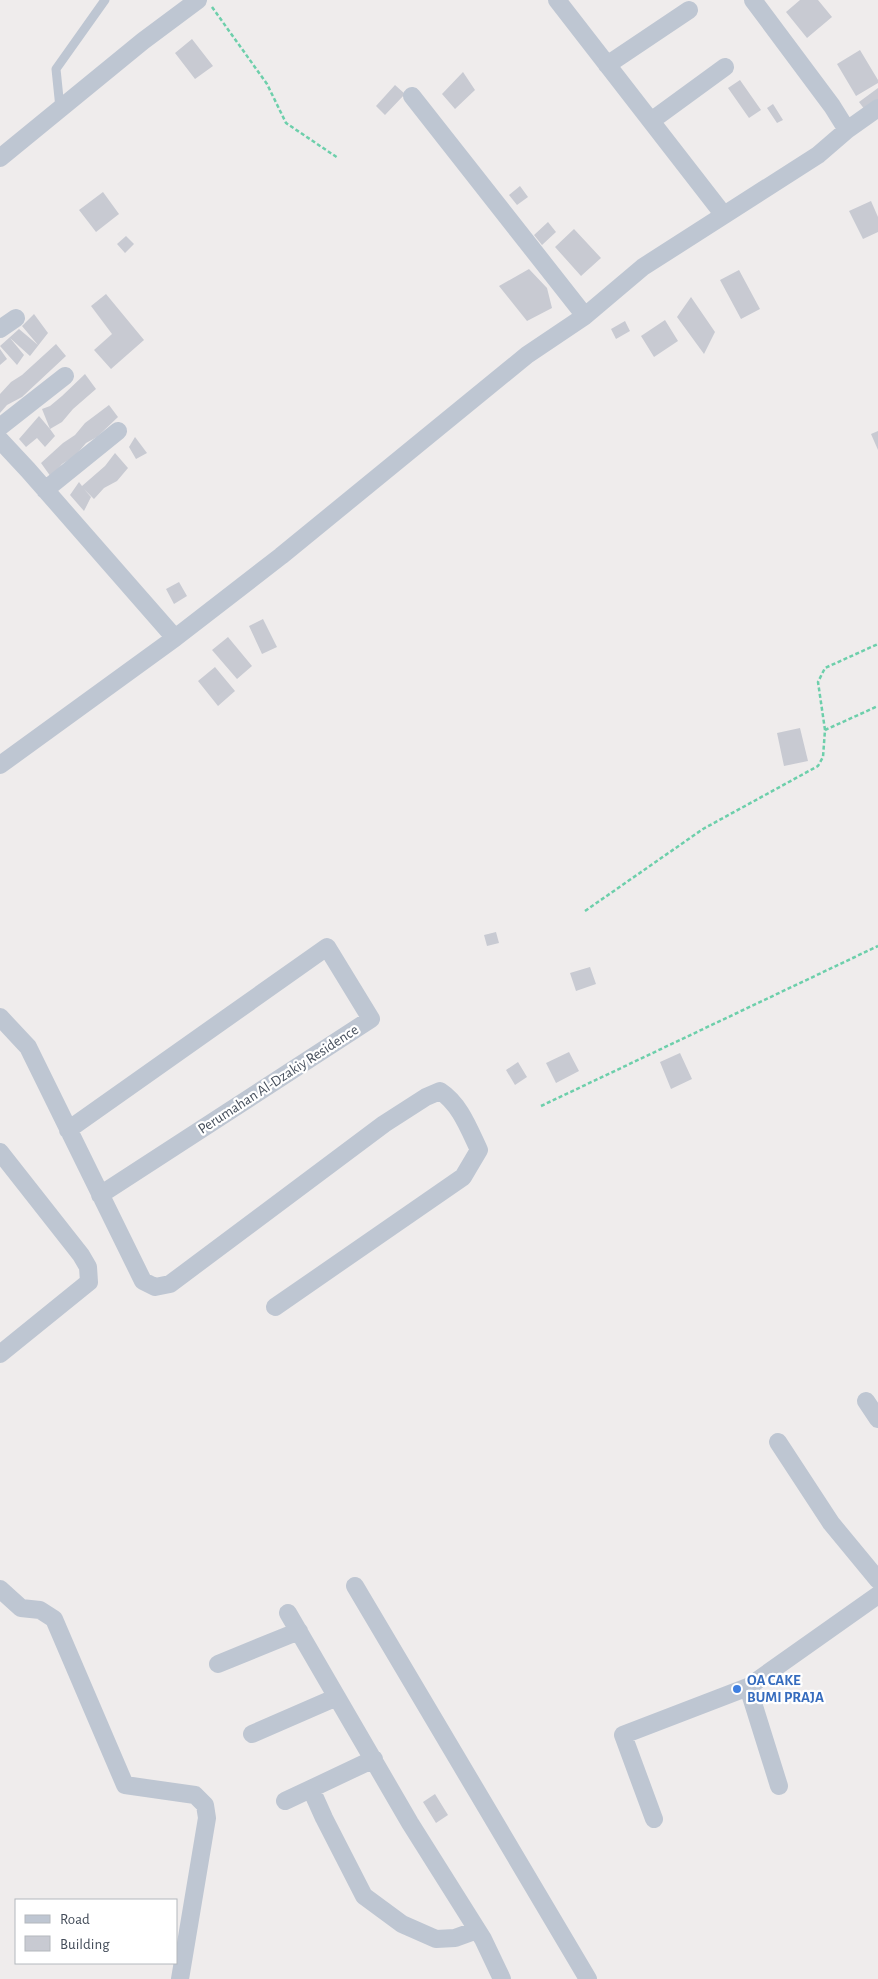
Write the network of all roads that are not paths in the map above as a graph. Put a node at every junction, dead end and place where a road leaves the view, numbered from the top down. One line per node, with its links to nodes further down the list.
1 (105, 0): 9 (lane)
2 (198, 0): 9 (street)
3 (557, 0): 6 (street)
4 (753, 0): 12 (street)
5 (689, 10): 6 (street)
6 (607, 64): 11 (street)
7 (725, 67): 11 (street)
8 (412, 96): 15 (street)
9 (60, 108): 13 (street)
10 (878, 108): 12 (street)
11 (651, 121): 14 (street)
12 (847, 130): 14 (street)
13 (0, 158)
14 (724, 214): 15 (street)
15 (585, 316): 23 (street)
16 (16, 318): 17 (street)
17 (0, 330)
18 (65, 376): 19 (street)
19 (0, 427)
20 (118, 431): 22 (street)
21 (0, 440): 22 (street)
22 (45, 490): 23 (street)
23 (175, 638): 24 (street)
24 (0, 765)
25 (0, 1017): 26 (street)
26 (68, 1130): 28 (street); 28 (street, Perumahan Al-Dzakiy Residence)
27 (0, 1152): 30 (street)
28 (100, 1195): 29 (street)
29 (275, 1307)
30 (0, 1354)
31 (866, 1401): 32 (street)
32 (877, 1417)
33 (778, 1442): 34 (street)
34 (878, 1580)
35 (355, 1586): 52 (street)
36 (0, 1589): 50 (street)
37 (878, 1595): 41 (street)
38 (288, 1613): 39 (street)
39 (299, 1631): 40 (street); 42 (street)
40 (218, 1664)
41 (748, 1688): 45 (street); 48 (street)
42 (337, 1697): 43 (street); 44 (street)
43 (252, 1734)
44 (374, 1760): 46 (street); 49 (street)
45 (779, 1786)
46 (311, 1788): 47 (street); 49 (street)
47 (285, 1801)
48 (654, 1820)
49 (477, 1930): 51 (street)
50 (180, 1979)
51 (502, 1979)
52 (588, 1979)

